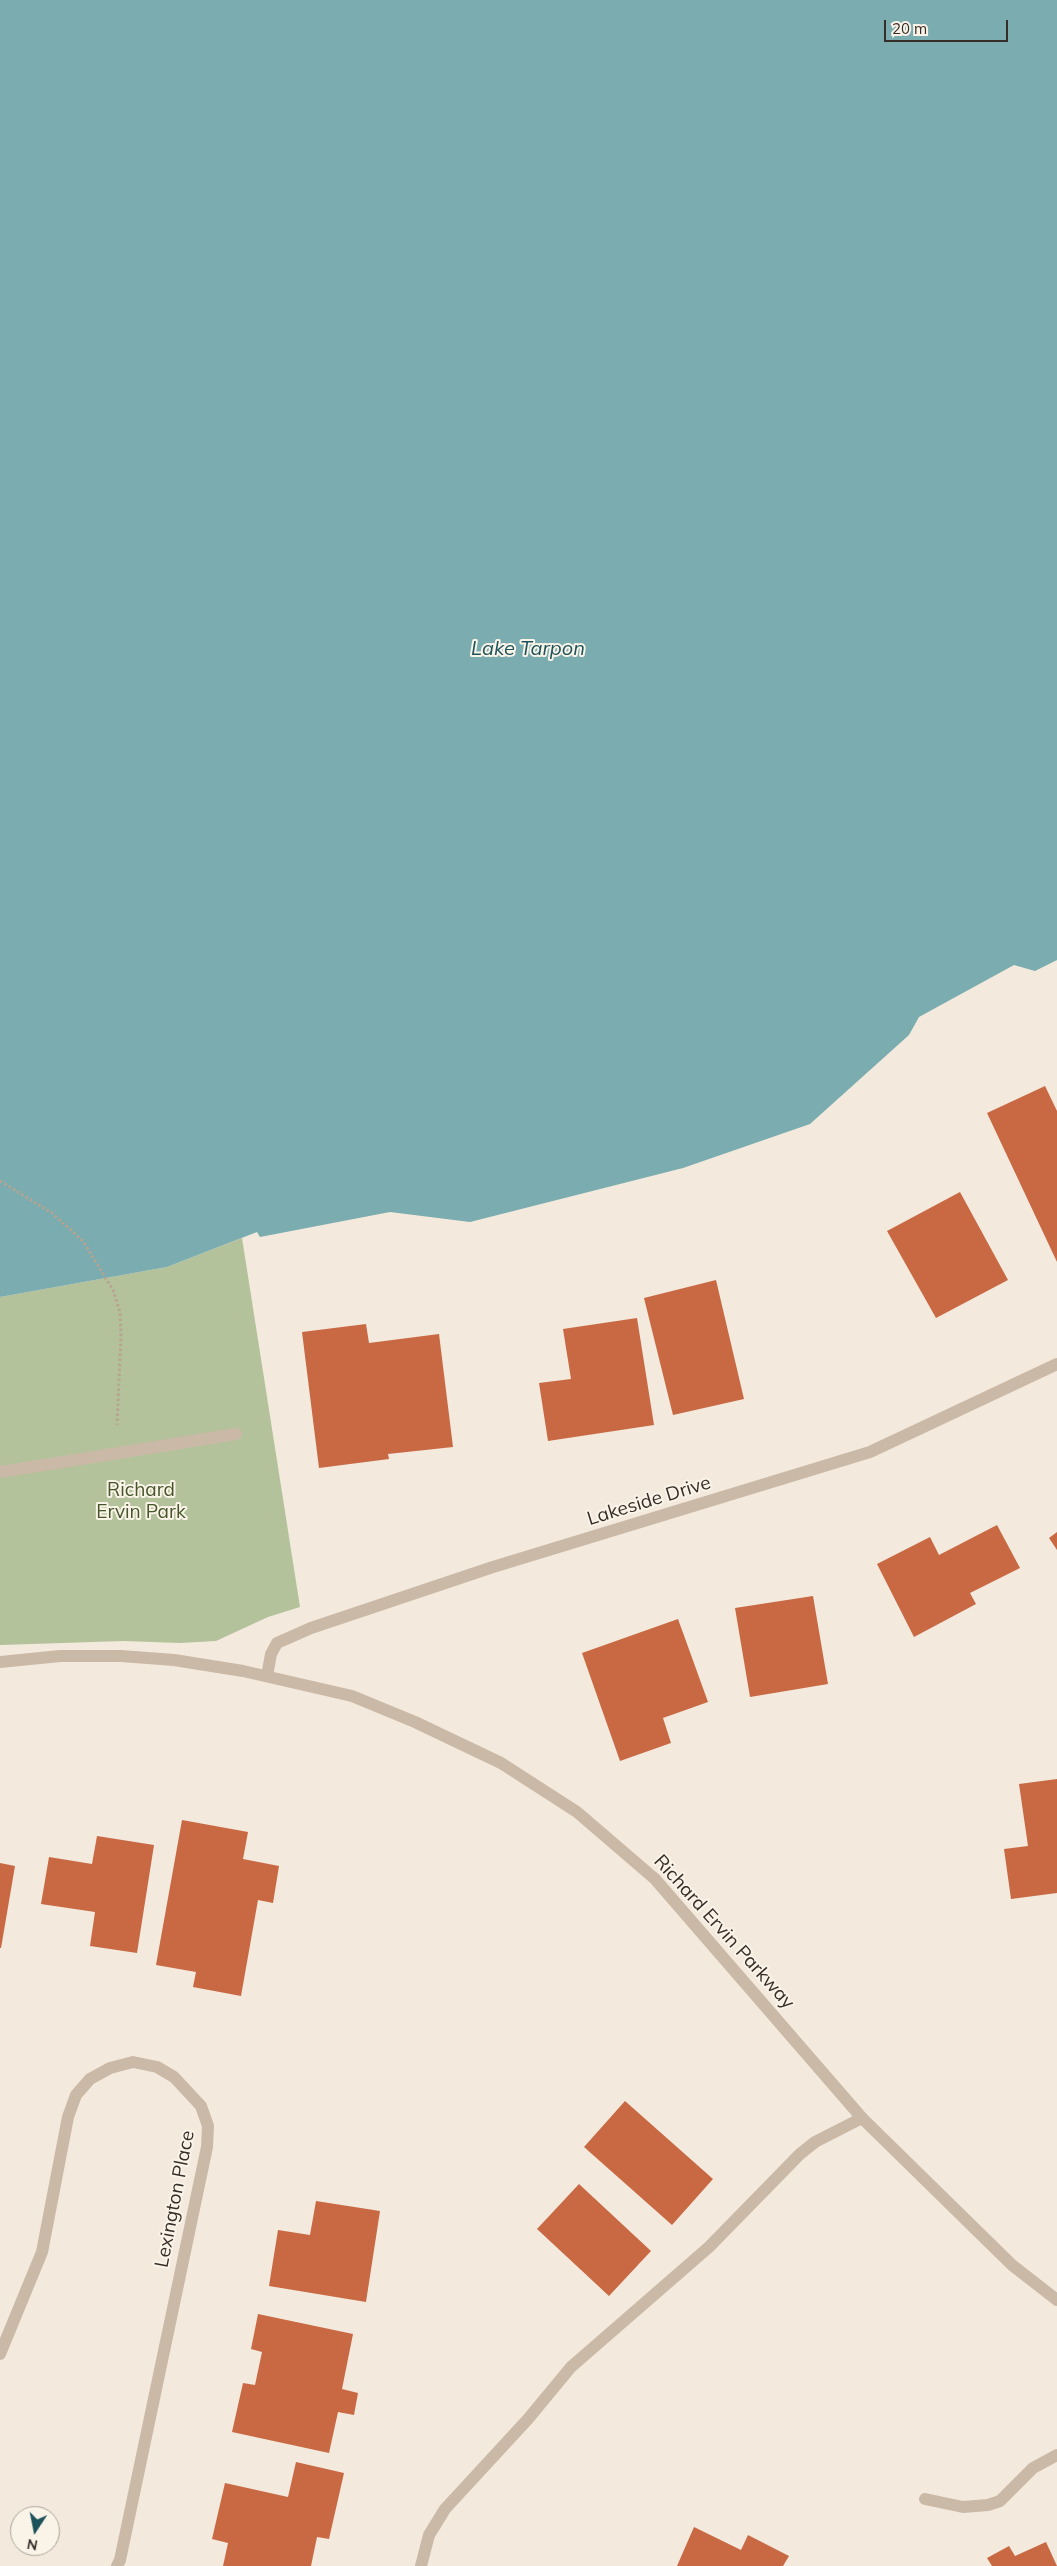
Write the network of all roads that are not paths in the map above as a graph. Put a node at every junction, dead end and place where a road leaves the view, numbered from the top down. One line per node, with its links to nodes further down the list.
1 (1057, 1364): 5 (street, Lakeside Drive)
2 (236, 1434): 3 (street)
3 (0, 1472)
4 (0, 1662): 5 (street, Richard Ervin Parkway)
5 (267, 1676): 6 (street, Richard Ervin Parkway)
6 (862, 2118): 7 (street, Richard Ervin Parkway); 12 (street)
7 (1057, 2300)
8 (0, 2354): 11 (street, Lexington Place)
9 (1057, 2454): 10 (street)
10 (925, 2498)
11 (117, 2566)
12 (421, 2566)

